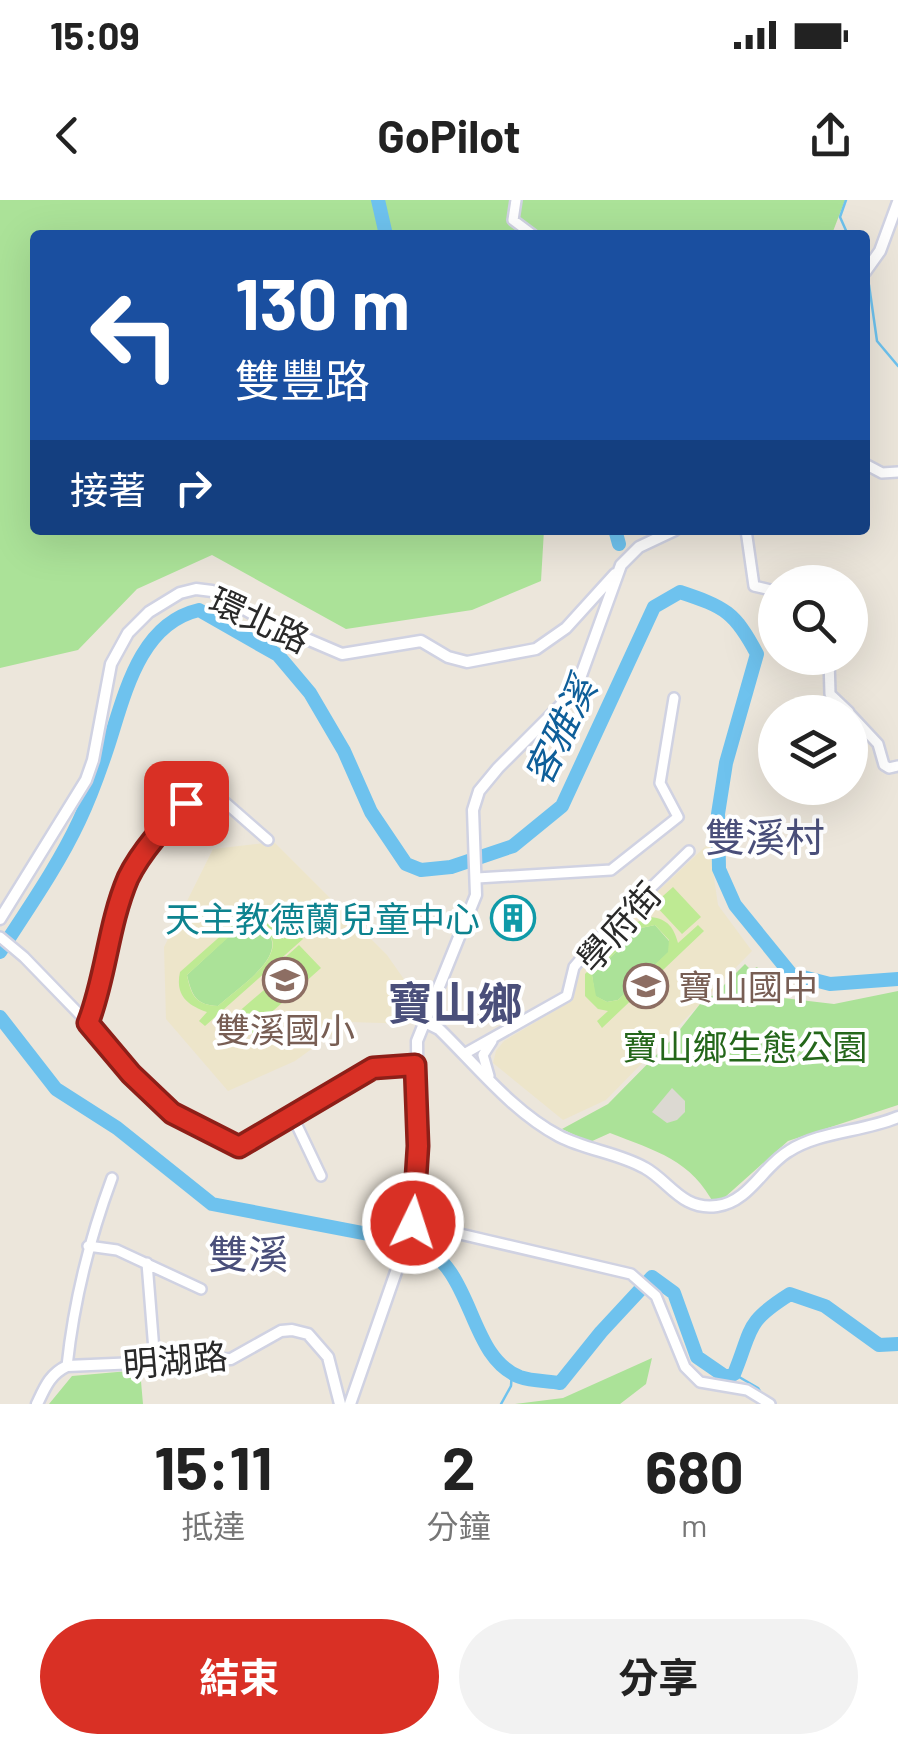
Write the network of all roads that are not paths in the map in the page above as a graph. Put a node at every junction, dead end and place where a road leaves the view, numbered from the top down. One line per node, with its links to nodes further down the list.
1 (516, 200): 3 (street)
2 (898, 202): 4 (street)
3 (527, 230)
4 (870, 265)
5 (870, 467): 6 (street)
6 (898, 472)
7 (664, 535): 9 (street, 環北路)
8 (747, 535): 10 (street)
9 (621, 565): 16 (street); 17 (street, 環北路)
10 (758, 587)
11 (674, 698): 16 (street)
12 (868, 733): 13 (street)
13 (898, 766)
14 (268, 840): 20 (street)
15 (690, 851): 21 (street, 學府街)
16 (477, 878): 19 (street)
17 (0, 920)
18 (0, 938): 20 (street)
19 (424, 1021): 22 (street); 23 (street)
20 (88, 1023): 25 (street)
21 (501, 1034): 22 (street, 學府街); 24 (street)
22 (464, 1054): 24 (street)
23 (415, 1065): 25 (street); 29 (street)
24 (490, 1079): 26 (street)
25 (292, 1116): 27 (street)
26 (898, 1117)
27 (321, 1176)
28 (112, 1178): 30 (street)
29 (413, 1223): 37 (street); 38 (street)
30 (88, 1246): 31 (street); 34 (street)
31 (148, 1263): 32 (street); 33 (street)
32 (201, 1289)
33 (155, 1363): 34 (street, 明湖路); 36 (street, 明湖路)
34 (67, 1366): 35 (street)
35 (37, 1404)
36 (340, 1404)
37 (350, 1404)
38 (770, 1404)

